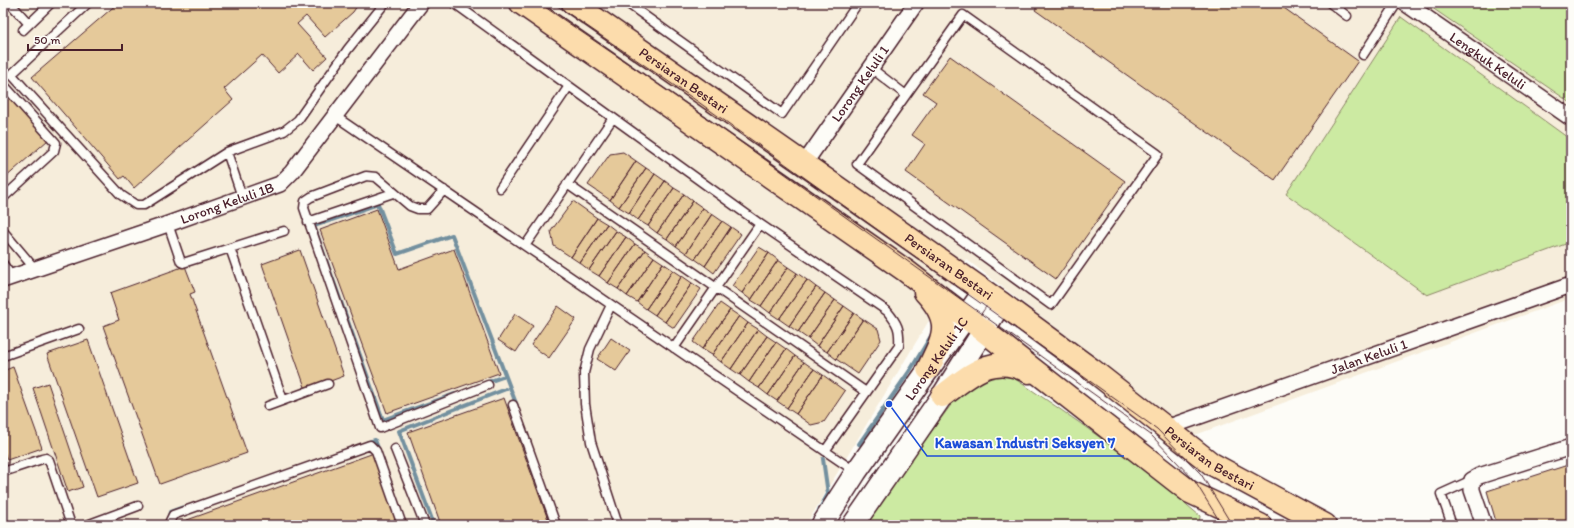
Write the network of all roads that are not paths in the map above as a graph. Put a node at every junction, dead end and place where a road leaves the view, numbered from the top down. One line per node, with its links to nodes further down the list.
1 (10, 3): 2 (lane)
2 (50, 3)
3 (88, 3): 24 (lane)
4 (385, 3): 24 (lane)
5 (421, 3): 21 (street, Lorong Keluli 1B)
6 (454, 3): 19 (lane)
7 (521, 3): 41 (main road, Persiaran Bestari)
8 (573, 3): 25 (main road, Persiaran Bestari)
9 (627, 3): 10 (lane)
10 (857, 3)
11 (916, 3): 17 (street, Lorong Keluli 1)
12 (1330, 3): 15 (lane)
13 (1397, 3): 16 (lane)
14 (1405, 3): 23 (street, Lengkuk Keluli)
15 (1347, 16)
16 (1363, 55)
17 (871, 68): 20 (lane); 25 (street, Lorong Keluli 1)
18 (3, 84): 30 (lane)
19 (569, 86): 22 (lane); 27 (lane)
20 (906, 95): 20 (lane)
21 (335, 116): 28 (lane); 31 (street, Lorong Keluli 1B)
22 (613, 118): 26 (lane); 34 (lane)
23 (1571, 118)
24 (227, 152): 31 (lane)
25 (804, 164): 45 (main road, Persiaran Bestari)
26 (567, 184): 37 (lane); 44 (lane)
27 (500, 188)
28 (444, 190): 29 (lane); 37 (lane)
29 (392, 193): 32 (lane); 32 (lane)
30 (3, 197)
31 (242, 197): 33 (street, Lorong Keluli 1B)
32 (308, 222): 54 (lane)
33 (168, 224): 38 (lane); 40 (street, Lorong Keluli 1B)
34 (760, 224): 44 (lane); 56 (lane)
35 (3, 231): 40 (lane)
36 (284, 231): 38 (lane)
37 (525, 246): 46 (lane)
38 (230, 248): 58 (lane)
39 (3, 264): 42 (lane)
40 (35, 269): 42 (street, Lorong Keluli 1B)
41 (906, 271): 47 (main road, Persiaran Bestari); 52 (main road)
42 (8, 279)
43 (1571, 285): 61 (street, Jalan Keluli 1)
44 (716, 288): 50 (lane); 56 (lane)
45 (992, 297): 47 (street, Lorong Keluli 1C); 49 (street, Lorong Keluli 1C); 61 (main road, Persiaran Bestari)
46 (611, 305): 50 (lane); 76 (lane)
47 (966, 317): 49 (main road, Persiaran Bestari); 52 (street, Lorong Keluli 1C)
48 (79, 329): 51 (lane)
49 (984, 330): 55 (main road, Persiaran Bestari); 57 (street, Lorong Keluli 1C)
50 (674, 348): 64 (lane)
51 (3, 356)
52 (928, 369): 66 (street, Lorong Keluli 1C)
53 (328, 384): 58 (lane)
54 (488, 385)
55 (1056, 388): 57 (main road); 79 (main road, Persiaran Bestari)
56 (866, 392): 64 (lane)
57 (942, 396): 78 (street, Lorong Keluli 1C)
58 (284, 400): 60 (lane)
59 (513, 405): 75 (lane)
60 (268, 406)
61 (1166, 428): 68 (main road, Persiaran Bestari)
62 (1571, 447): 67 (street)
63 (395, 449): 74 (lane)
64 (825, 451): 66 (lane)
65 (3, 472): 70 (lane)
66 (856, 472): 77 (street, Lorong Keluli 1C)
67 (1472, 480): 82 (lane); 83 (street)
68 (1286, 504): 80 (main road); 81 (main road, Persiaran Bestari)
69 (138, 506): 71 (lane)
70 (71, 525)
71 (87, 525)
72 (170, 525): 73 (lane)
73 (402, 525)
74 (425, 525)
75 (556, 525)
76 (618, 525)
77 (822, 525)
78 (853, 525)
79 (1260, 525)
80 (1308, 525)
81 (1326, 525)
82 (1452, 525)
83 (1484, 525)

